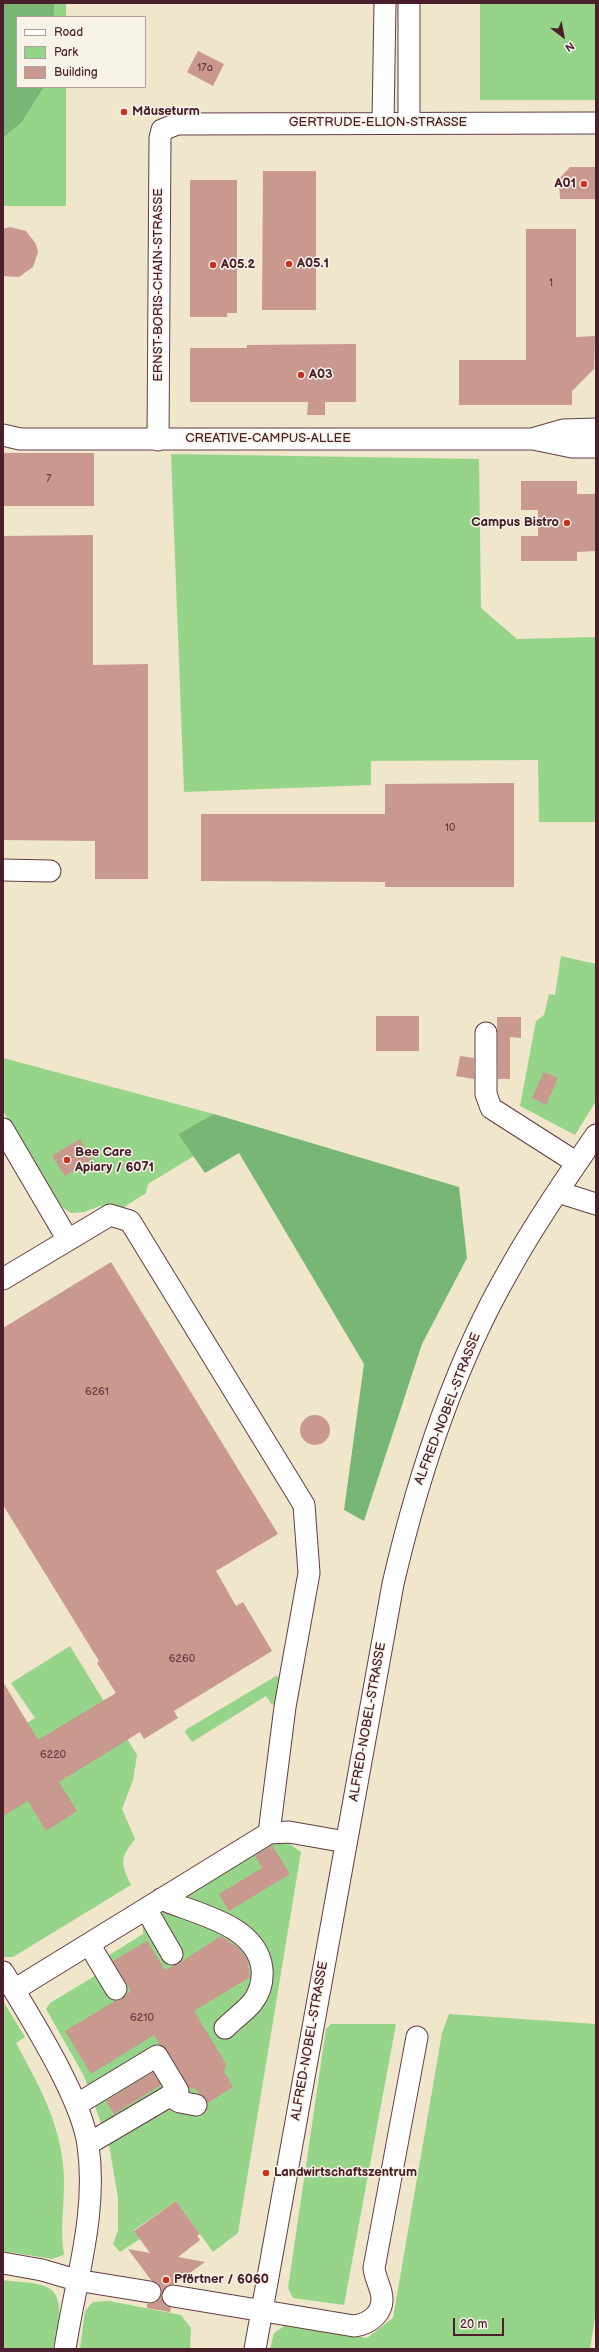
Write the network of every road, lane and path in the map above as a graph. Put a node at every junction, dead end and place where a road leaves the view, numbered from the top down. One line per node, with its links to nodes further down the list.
1 (385, 3): 3 (street)
2 (409, 3): 4 (street)
3 (382, 122): 4 (street, GERTRUDE-ELION-STRASSE); 6 (street, GERTRUDE-ELION-STRASSE)
4 (409, 123): 5 (street, GERTRUDE-ELION-STRASSE)
5 (596, 123)
6 (162, 130): 10 (street, ERNST-BORIS-CHAIN-STRASSE)
7 (596, 429): 9 (street, CREATIVE-CAMPUS-ALLEE)
8 (3, 435): 10 (street, CREATIVE-CAMPUS-ALLEE)
9 (533, 439): 10 (street, CREATIVE-CAMPUS-ALLEE); 11 (street, CREATIVE-CAMPUS-ALLEE)
10 (158, 440)
11 (596, 447)
12 (3, 870): 13 (street)
13 (50, 871)
14 (486, 1033): 17 (street)
15 (3, 1129): 20 (street)
16 (596, 1135): 17 (street, ALFRED-NOBEL-STRASSE)
17 (577, 1163): 18 (street, ALFRED-NOBEL-STRASSE)
18 (558, 1192): 19 (street); 23 (street, ALFRED-NOBEL-STRASSE)
19 (596, 1204)
20 (68, 1240): 21 (street); 22 (street)
21 (3, 1279)
22 (269, 1833): 23 (street); 24 (street)
23 (346, 1842): 40 (street, ALFRED-NOBEL-STRASSE)
24 (153, 1904): 25 (street); 26 (street); 30 (street)
25 (89, 1944): 28 (street); 29 (street)
26 (172, 1954)
27 (3, 1972): 29 (street)
28 (116, 1989)
29 (14, 1990): 34 (street)
30 (225, 2028)
31 (417, 2037): 40 (street)
32 (169, 2096): 33 (street); 34 (street); 35 (street)
33 (196, 2105)
34 (76, 2106): 35 (street)
35 (88, 2144): 37 (street)
36 (3, 2263): 37 (street)
37 (76, 2280): 38 (street); 41 (street)
38 (150, 2292)
39 (173, 2296): 40 (street)
40 (261, 2310): 42 (street, ALFRED-NOBEL-STRASSE)
41 (65, 2349)
42 (255, 2349)

